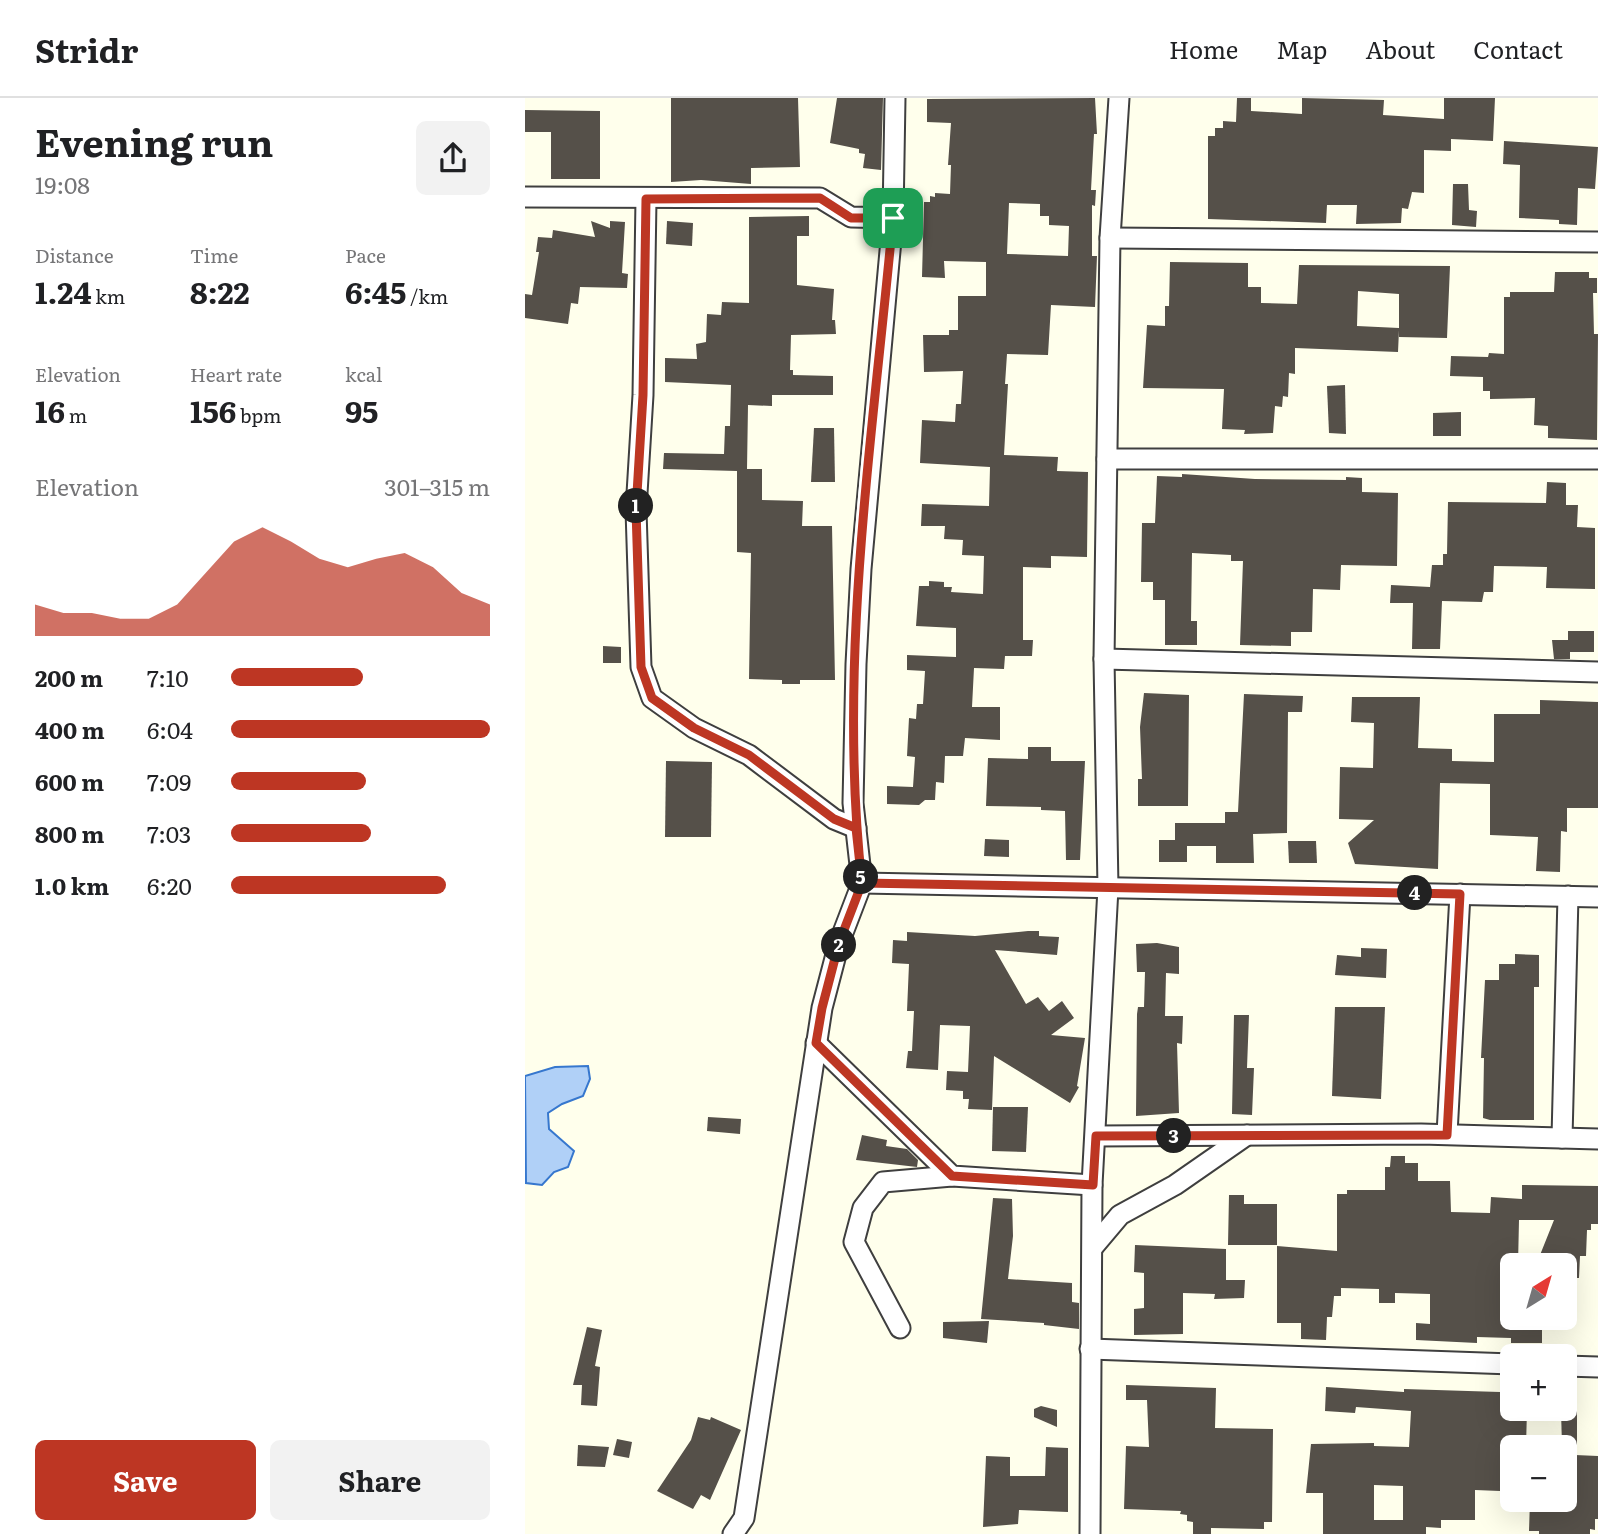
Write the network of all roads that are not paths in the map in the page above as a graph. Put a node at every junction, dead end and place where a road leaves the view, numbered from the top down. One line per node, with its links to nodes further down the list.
1 (895, 98): 5 (street)
2 (1119, 98): 6 (street)
3 (525, 197): 4 (street)
4 (646, 199): 5 (street); 12 (street)
5 (893, 218): 12 (street)
6 (1111, 238): 7 (street); 8 (street)
7 (1598, 242)
8 (1107, 459): 9 (street); 10 (street)
9 (1598, 459)
10 (1104, 659): 11 (street); 14 (street)
11 (1598, 672)
12 (856, 828): 13 (street)
13 (862, 883): 14 (street); 18 (street)
14 (1108, 888): 15 (street); 21 (street)
15 (1460, 894): 16 (street); 20 (street)
16 (1568, 896): 17 (street); 22 (street)
17 (1598, 897)
18 (816, 1043): 24 (street); 32 (street)
19 (1247, 1135): 20 (street); 21 (street); 26 (street)
20 (1447, 1135): 22 (street)
21 (1096, 1136): 25 (street)
22 (1562, 1138): 23 (street)
23 (1598, 1139)
24 (952, 1176): 25 (street); 27 (street)
25 (1093, 1185): 26 (street)
26 (1093, 1247): 28 (street)
27 (900, 1328)
28 (1090, 1349): 29 (street); 33 (street)
29 (1500, 1364)
30 (1577, 1366): 31 (street)
31 (1598, 1367)
32 (743, 1529)
33 (1090, 1534)

